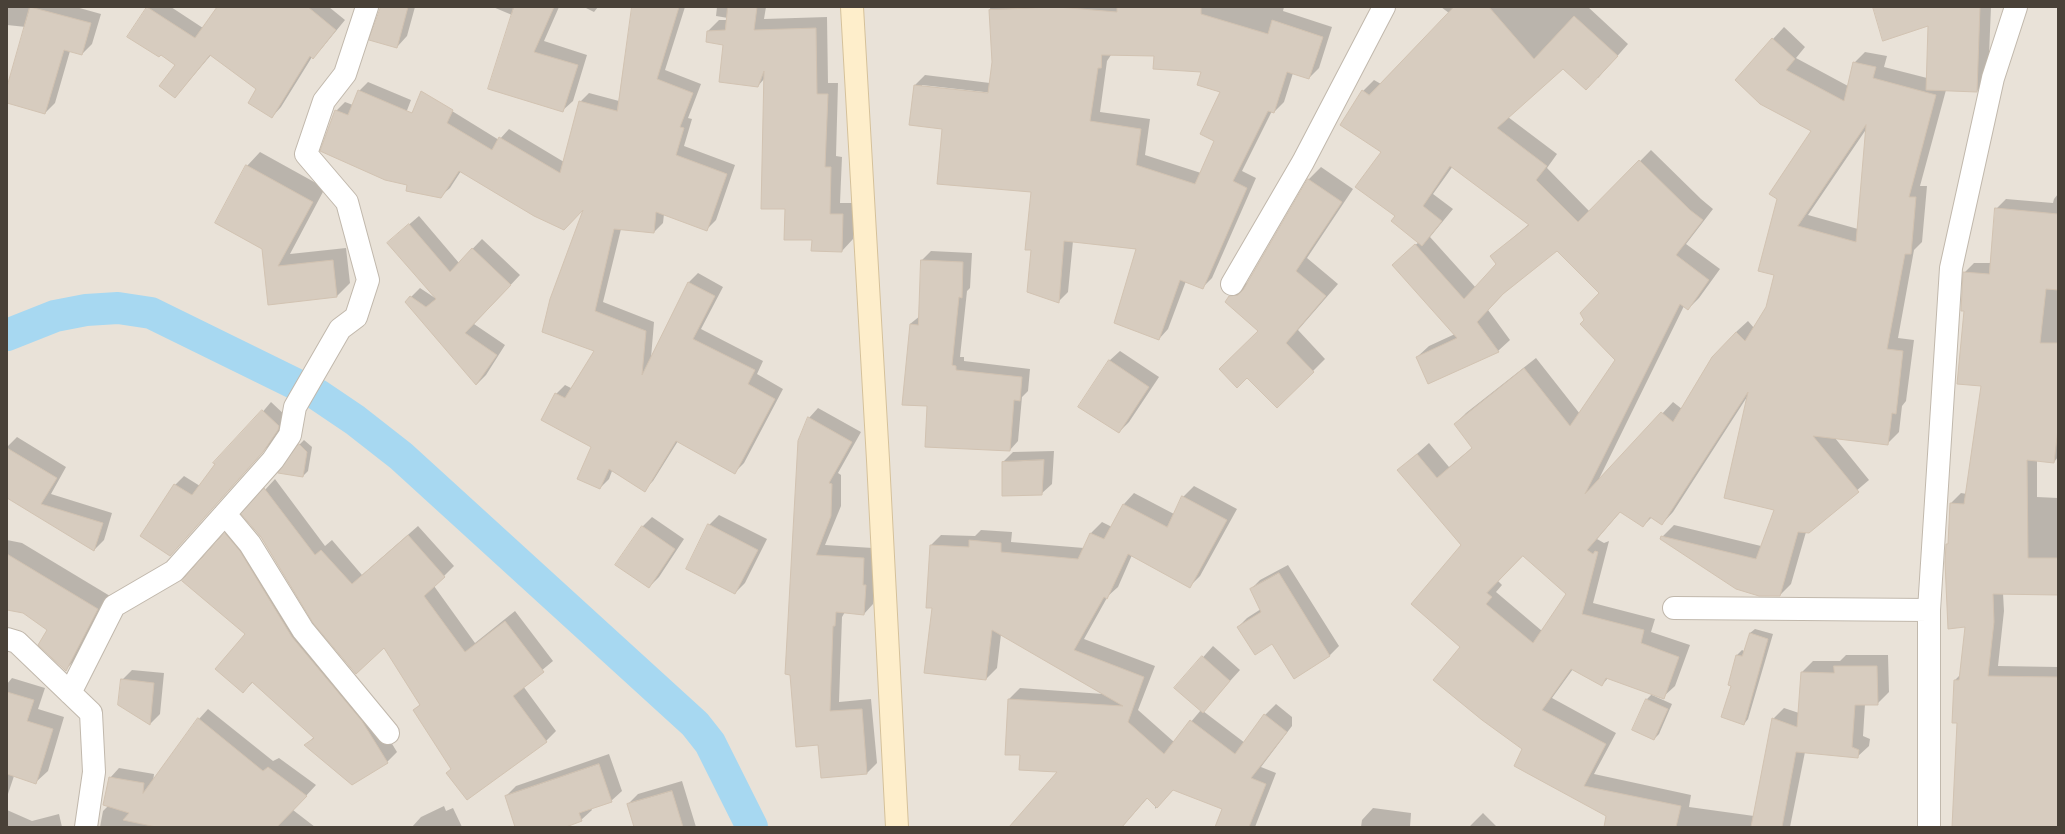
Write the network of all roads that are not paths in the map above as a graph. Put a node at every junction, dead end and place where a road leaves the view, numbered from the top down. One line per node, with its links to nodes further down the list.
1 (367, 7): 6 (street)
2 (852, 7): 13 (main road)
3 (1384, 7): 5 (street)
4 (2016, 7): 8 (street)
5 (1232, 284)
6 (225, 514): 10 (street); 11 (street)
7 (1674, 608): 8 (street)
8 (1929, 610): 14 (street)
9 (7, 639): 10 (street)
10 (70, 693): 12 (street)
11 (388, 733)
12 (86, 827)
13 (897, 827)
14 (1929, 827)

